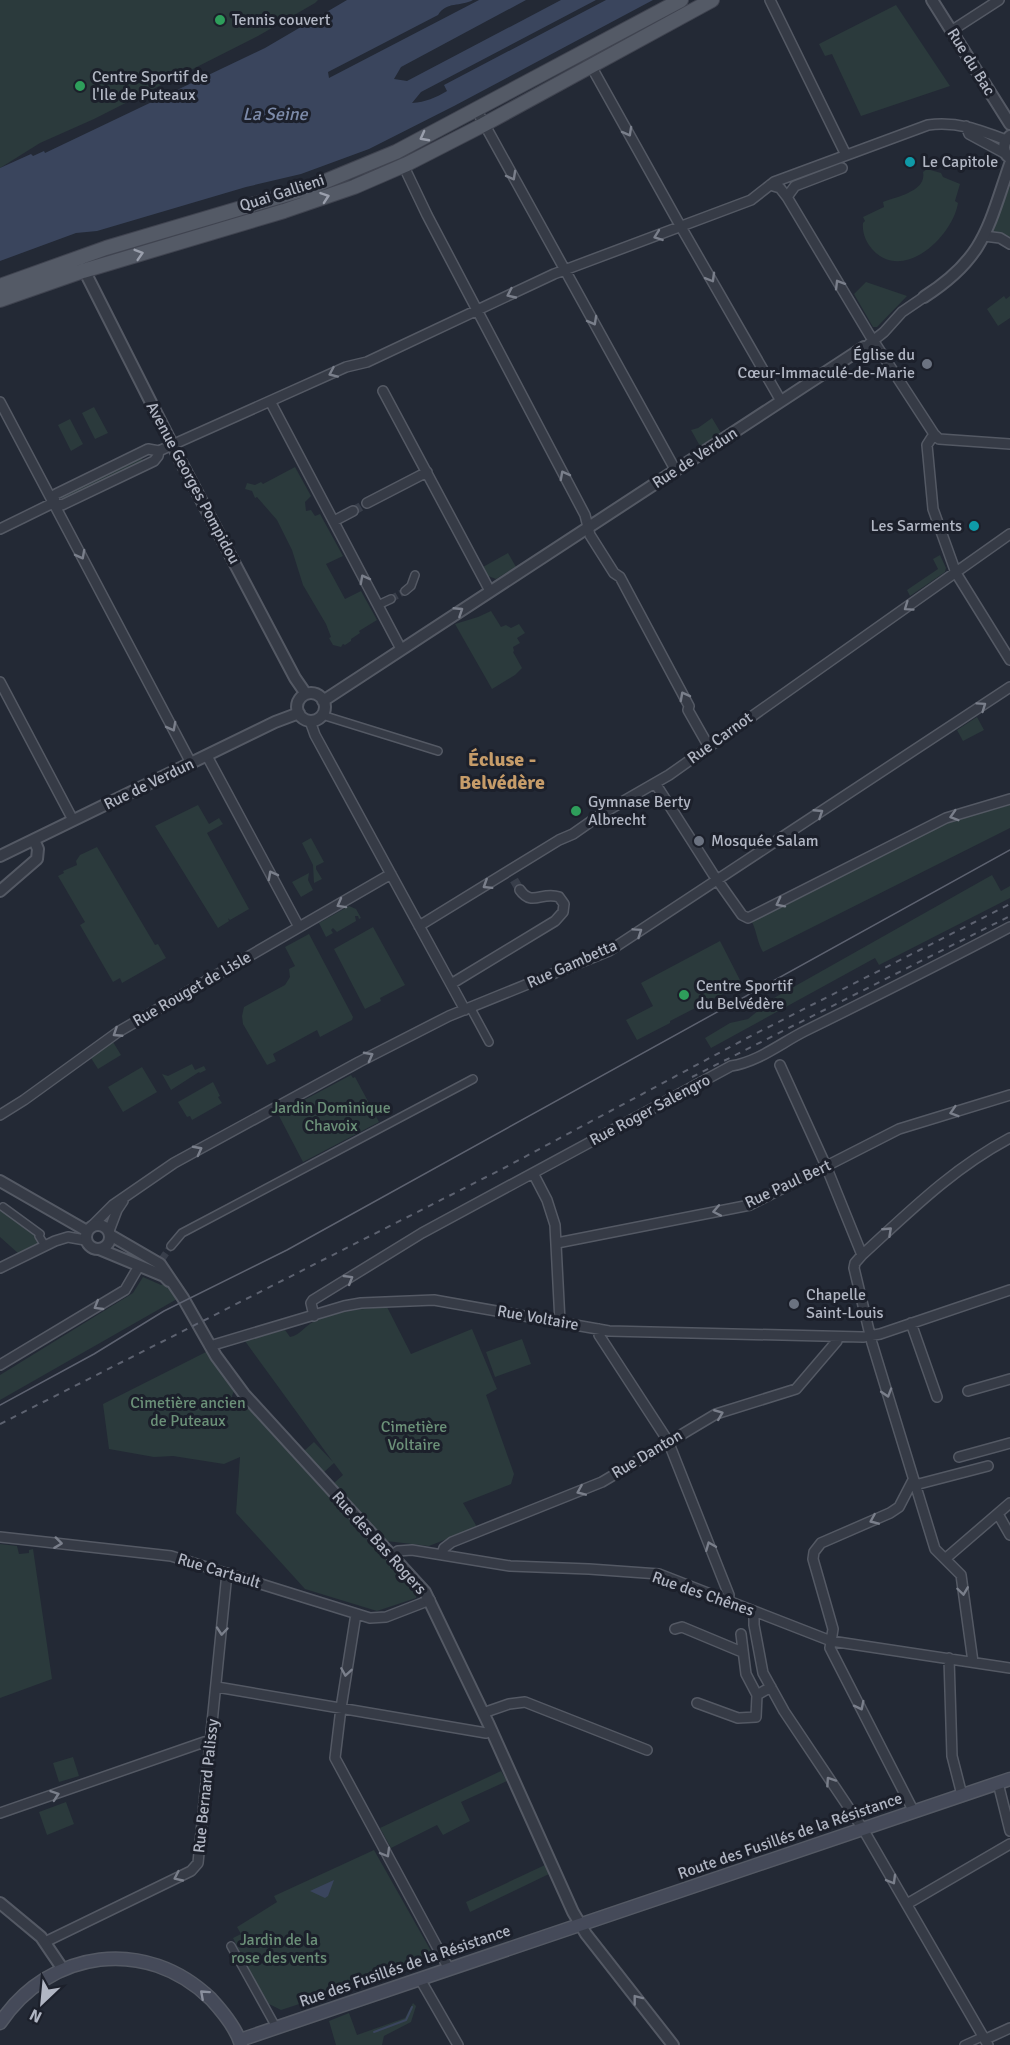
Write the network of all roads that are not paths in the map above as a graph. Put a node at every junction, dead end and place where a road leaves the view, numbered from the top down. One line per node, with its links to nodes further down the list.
1 (681, 0): 8 (main road, Quai Gallieni)
2 (712, 0): 7 (main road, Quai Gallieni)
3 (770, 0): 13 (street)
4 (933, 0): 6 (street, Rue du Bac)
5 (999, 0): 6 (street)
6 (951, 31): 9 (street, Rue du Bac)
7 (591, 66): 10 (main road, Quai Gallieni); 19 (street, one-way to 19)
8 (476, 109): 10 (street); 22 (main road, Quai Gallieni, one-way to 22)
9 (1010, 124)
10 (483, 125): 15 (main road, Quai Gallieni); 23 (street, one-way to 23)
11 (966, 126): 12 (street); 13 (street); 14 (street)
12 (1008, 139): 14 (street, Rue de Verdun)
13 (846, 155): 17 (street)
14 (1008, 159): 20 (street, Rue de Verdun)
15 (407, 164): 22 (main road, Quai Gallieni, one-way to 15); 27 (street)
16 (842, 168): 18 (street)
17 (770, 185): 18 (street); 19 (street)
18 (787, 197): 28 (street, one-way to 18)
19 (682, 227): 23 (street, one-way to 23); 31 (street, one-way to 31)
20 (984, 236): 21 (street); 25 (street, Rue de Verdun)
21 (1010, 244)
22 (81, 264): 24 (main road); 26 (main road); 35 (street, Avenue Georges Pompidou)
23 (564, 270): 27 (street, one-way to 27); 36 (street, one-way to 36)
24 (0, 286)
25 (924, 297): 28 (street, Rue de Verdun)
26 (0, 300)
27 (477, 310): 30 (street, one-way to 30); 42 (street, one-way to 27)
28 (869, 344): 31 (street, Rue de Verdun); 33 (street)
29 (383, 391): 37 (street)
30 (270, 401): 35 (street); 41 (street)
31 (781, 401): 36 (street, Rue de Verdun)
32 (0, 402): 39 (street)
33 (934, 434): 34 (street); 45 (street)
34 (1010, 444)
35 (172, 445): 39 (street); 55 (street, Avenue Georges Pompidou)
36 (676, 471): 42 (street, Rue de Verdun)
37 (427, 472): 38 (street); 48 (street)
38 (367, 502)
39 (53, 503): 43 (street); 63 (street, one-way to 63)
40 (353, 511): 41 (street)
41 (334, 521): 50 (street, one-way to 41)
42 (588, 528): 48 (street, Rue de Verdun); 60 (street, one-way to 42)
43 (0, 529)
44 (1010, 534): 45 (street, Rue Carnot)
45 (956, 573): 52 (street); 60 (street, Rue Carnot, one-way to 60)
46 (415, 575): 47 (street)
47 (405, 591)
48 (490, 591): 51 (street, Rue de Verdun, one-way to 48)
49 (391, 598): 50 (street)
50 (378, 605): 51 (street)
51 (401, 649): 56 (street, Rue de Verdun)
52 (1010, 660)
53 (0, 682): 66 (street)
54 (1010, 687): 70 (street, Rue Gambetta, one-way to 54)
55 (306, 694): 56 (street); 57 (street)
56 (323, 701): 58 (street)
57 (298, 713): 59 (street); 62 (street, Rue de Verdun)
58 (322, 715): 59 (street); 61 (street)
59 (310, 721): 69 (street)
60 (709, 747): 64 (street, Rue Carnot)
61 (438, 751)
62 (207, 756): 63 (street, Rue de Verdun); 74 (street, one-way to 62)
63 (191, 763): 66 (street, Rue de Verdun)
64 (655, 783): 70 (street); 73 (street, Rue Carnot, one-way to 73)
65 (1010, 799): 70 (street, one-way to 70)
66 (73, 820): 67 (street, Rue de Verdun)
67 (34, 840): 68 (street, Rue de Verdun); 72 (street)
68 (0, 856)
69 (391, 874): 73 (street); 74 (street, Rue Rouget de Lisle, one-way to 74)
70 (717, 879): 77 (street, Rue Gambetta, one-way to 70)
71 (520, 890): 76 (street)
72 (0, 891)
73 (419, 926): 76 (street)
74 (299, 927): 82 (street, Rue Rouget de Lisle, one-way to 82)
75 (1010, 927): 85 (street, Rue Roger Salengro)
76 (451, 984): 77 (street)
77 (467, 1008): 78 (street); 87 (street, Rue Gambetta, one-way to 77)
78 (489, 1042)
79 (780, 1065): 84 (street)
80 (473, 1079): 93 (street)
81 (1010, 1095): 84 (street, Rue Paul Bert, one-way to 84)
82 (0, 1115)
83 (1010, 1138): 95 (street, one-way to 83)
84 (826, 1166): 91 (street, Rue Paul Bert, one-way to 91); 95 (street)
85 (533, 1173): 91 (street); 100 (street, Rue Roger Salengro, one-way to 85)
86 (0, 1181): 89 (street)
87 (142, 1184): 89 (street, Rue Gambetta); 90 (street, Rue Gambetta)
88 (3, 1207): 92 (street)
89 (88, 1232): 90 (street); 92 (street); 94 (street)
90 (109, 1233): 94 (street); 98 (street, Rue des Bas Rogers)
91 (557, 1243): 101 (street)
92 (45, 1246): 97 (street)
93 (171, 1246)
94 (99, 1249): 96 (street, Rue des Bas Rogers)
95 (862, 1256): 104 (street)
96 (139, 1266): 98 (street, Rue des Bas Rogers); 107 (street, one-way to 107)
97 (0, 1268)
98 (176, 1287): 106 (street, Rue des Bas Rogers)
99 (1010, 1290): 102 (street, Rue Voltaire)
100 (314, 1316): 101 (street, Rue Voltaire); 106 (street, Rue Voltaire)
101 (560, 1322): 103 (street, Rue Voltaire)
102 (911, 1323): 104 (street, Rue Voltaire); 110 (street)
103 (599, 1329): 105 (street, Rue Voltaire); 111 (street)
104 (871, 1336): 105 (street, Rue Voltaire); 115 (street, one-way to 115)
105 (838, 1337): 111 (street, Rue Danton, one-way to 105)
106 (210, 1346): 121 (street, Rue des Bas Rogers)
107 (0, 1365)
108 (1010, 1379): 109 (street)
109 (968, 1390)
110 (937, 1397)
111 (668, 1441): 120 (street, Rue Danton, one-way to 120); 125 (street, one-way to 111)
112 (1010, 1443): 113 (street)
113 (958, 1457)
114 (988, 1466): 115 (street)
115 (914, 1483): 122 (street); 130 (street, one-way to 130)
116 (1010, 1503): 117 (street)
117 (998, 1514): 118 (street); 122 (street)
118 (1010, 1535)
119 (0, 1537): 123 (street, Rue Cartault, one-way to 123)
120 (442, 1554): 121 (street, Rue des Chênes); 125 (street, Rue des Chênes)
121 (392, 1555): 124 (street, Rue des Bas Rogers)
122 (945, 1559): 133 (street, one-way to 133)
123 (225, 1572): 127 (street, Rue Cartault); 135 (street, Rue Bernard Palissy, one-way to 135)
124 (430, 1600): 127 (street, Rue Cartault); 140 (street, Rue des Bas Rogers)
125 (728, 1601): 126 (street, Rue des Chênes)
126 (754, 1612): 130 (street, Rue des Chênes); 136 (street)
127 (356, 1614): 139 (street, one-way to 139)
128 (675, 1629): 131 (street)
129 (741, 1634): 131 (street)
130 (831, 1641): 132 (street, Rue des Chênes); 147 (street, one-way to 147)
131 (742, 1652): 137 (street)
132 (949, 1658): 133 (street, Rue des Chênes); 146 (street)
133 (973, 1662): 134 (street, Rue des Chênes)
134 (1010, 1668)
135 (217, 1687): 139 (street); 142 (street, Rue Bernard Palissy)
136 (771, 1687): 137 (street); 149 (street, one-way to 136)
137 (757, 1695): 138 (street)
138 (697, 1702)
139 (340, 1708): 141 (street); 158 (street, one-way to 158)
140 (483, 1713): 141 (street, Rue des Bas Rogers); 143 (street)
141 (492, 1731): 154 (street, Rue des Bas Rogers)
142 (210, 1740): 148 (street, one-way to 142); 155 (street, Rue Bernard Palissy, one-way to 155)
143 (647, 1750)
144 (1010, 1779): 145 (main road, Route des Fusillés de la Résistance)
145 (998, 1784): 146 (main road, Route des Fusillés de la Résistance); 150 (street)
146 (962, 1795): 147 (main road, Route des Fusillés de la Résistance)
147 (914, 1812): 149 (main road, Route des Fusillés de la Résistance)
148 (0, 1814)
149 (863, 1829): 153 (street, one-way to 153); 154 (main road, Route des Fusillés de la Résistance)
150 (1010, 1831)
151 (1010, 1844): 153 (street)
152 (0, 1903): 155 (street)
153 (906, 1904): 163 (street)
154 (581, 1925): 158 (main road, Rue des Fusillés de la Résistance); 166 (street, Rue des Bas Rogers, one-way to 154)
155 (45, 1942): 157 (street)
156 (231, 1946): 161 (street)
157 (62, 1968): 160 (main road); 164 (main road, one-way to 157)
158 (449, 1969): 159 (main road, Rue des Fusillés de la Résistance)
159 (420, 1978): 161 (main road, Rue des Fusillés de la Résistance); 165 (street)
160 (0, 2023)
161 (276, 2027): 164 (main road, Rue des Fusillés de la Résistance)
162 (1010, 2028): 163 (street)
163 (986, 2040): 167 (street)
164 (240, 2042)
165 (458, 2045)
166 (673, 2045)
167 (964, 2045)

